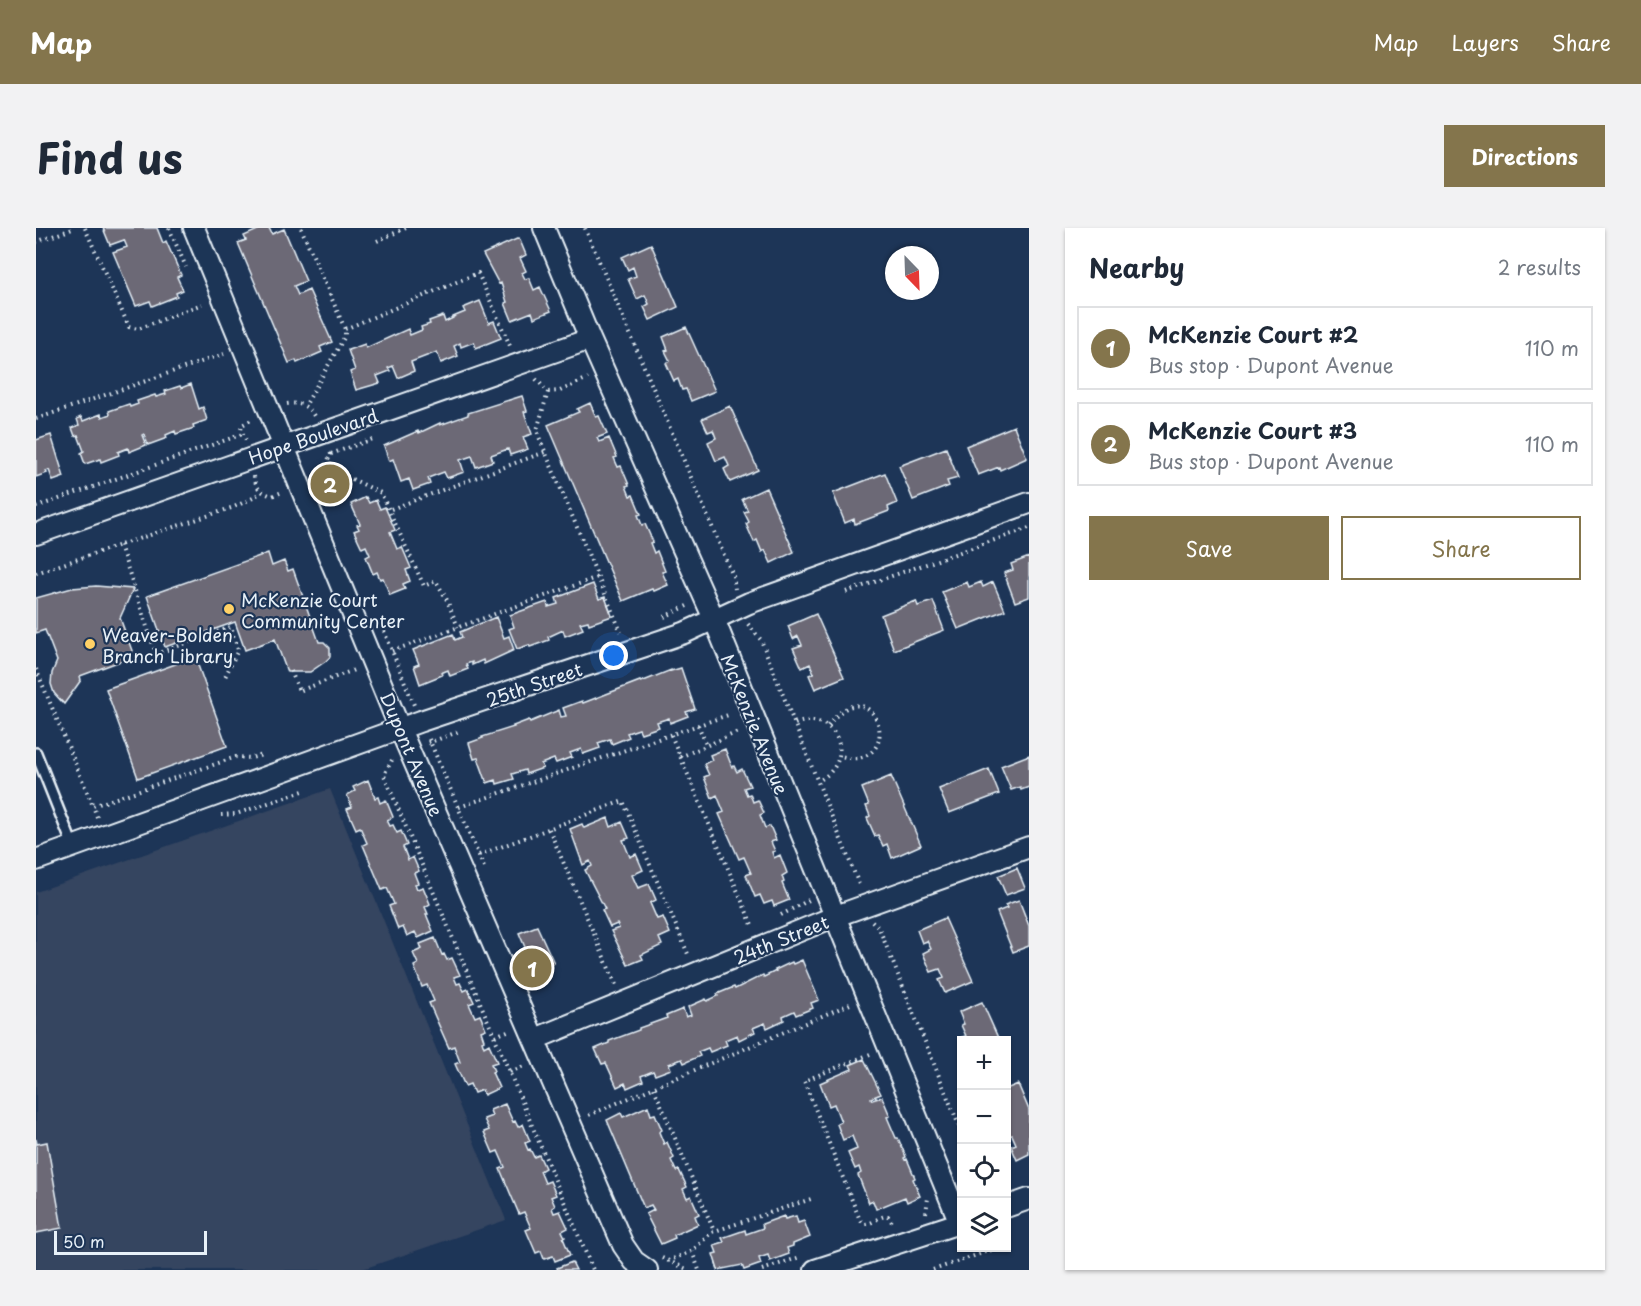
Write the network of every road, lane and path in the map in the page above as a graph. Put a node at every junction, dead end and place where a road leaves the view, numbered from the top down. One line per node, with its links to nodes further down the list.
1 (75, 228): 9 (path)
2 (85, 228): 11 (path)
3 (194, 228): 22 (street, Dupont Avenue)
4 (301, 228): 12 (path)
5 (406, 228): 10 (path)
6 (544, 228): 13 (street, McKenzie Avenue)
7 (585, 228): 38 (path)
8 (36, 234): 9 (path)
9 (37, 241)
10 (377, 241)
11 (202, 304)
12 (345, 329): 14 (path); 19 (path)
13 (590, 339): 22 (street, Hope Boulevard); 39 (street, McKenzie Avenue)
14 (511, 348)
15 (224, 354): 20 (path)
16 (589, 378): 18 (path)
17 (536, 379): 18 (path)
18 (548, 392): 23 (path)
19 (305, 406)
20 (36, 419)
21 (243, 434): 30 (path)
22 (284, 447): 24 (street, Hope Boulevard); 27 (street, Dupont Avenue)
23 (545, 452): 31 (path); 36 (path)
24 (251, 458): 28 (path); 33 (street, Hope Boulevard)
25 (325, 466): 31 (path)
26 (319, 478): 27 (path)
27 (300, 485): 28 (path); 55 (street, Dupont Avenue)
28 (261, 492): 34 (path)
29 (1029, 503): 38 (street, 25th Street)
30 (36, 507)
31 (391, 509): 43 (path)
32 (1029, 528): 37 (path)
33 (36, 534)
34 (120, 545): 35 (path); 51 (path)
35 (36, 573)
36 (598, 577): 43 (path); 45 (path)
37 (841, 594)
38 (741, 607): 39 (street, 25th Street); 42 (path)
39 (710, 611): 40 (path); 55 (street, 25th Street); 75 (street, McKenzie Avenue)
40 (660, 618)
41 (757, 623): 42 (path)
42 (750, 626): 54 (path)
43 (458, 627): 47 (path)
44 (631, 628): 45 (path)
45 (621, 632): 46 (path)
46 (610, 636)
47 (392, 651)
48 (351, 661): 50 (path)
49 (36, 669): 66 (path)
50 (291, 671)
51 (225, 677)
52 (423, 701): 55 (path)
53 (731, 714): 56 (path)
54 (795, 724): 57 (path); 65 (path)
55 (392, 725): 70 (street, 25th Street); 80 (street, Dupont Avenue); 95 (path)
56 (698, 725): 59 (path); 60 (path)
57 (828, 726): 63 (path); 63 (path)
58 (738, 732): 60 (path)
59 (671, 735): 64 (path); 67 (path)
60 (708, 746): 64 (path)
61 (36, 753): 70 (lane)
62 (270, 753): 66 (path)
63 (840, 756): 65 (path)
64 (680, 757): 76 (path)
65 (818, 781): 74 (path)
66 (93, 806): 68 (path)
67 (459, 807)
68 (98, 820)
69 (549, 829): 72 (path); 77 (path); 78 (path)
70 (73, 846): 73 (street, 25th Street)
71 (1029, 847): 74 (street, 24th Street)
72 (479, 855)
73 (36, 860)
74 (864, 906): 75 (street, 24th Street); 84 (path)
75 (836, 916): 80 (street, 24th Street); 88 (street, McKenzie Avenue)
76 (753, 927)
77 (688, 954)
78 (616, 985)
79 (850, 1004): 82 (path)
80 (535, 1040): 96 (street, Dupont Avenue)
81 (871, 1053): 90 (path)
82 (654, 1088): 83 (path); 91 (path)
83 (589, 1115)
84 (957, 1121)
85 (814, 1198): 91 (path)
86 (1029, 1199): 87 (street)
87 (1011, 1205)
88 (957, 1212)
89 (957, 1223): 98 (street)
90 (893, 1224)
91 (714, 1231): 92 (path)
92 (692, 1251): 94 (path); 97 (path)
93 (985, 1252): 99 (path)
94 (668, 1261)
95 (593, 1270)
96 (647, 1270)
97 (699, 1270)
98 (815, 1270)
99 (933, 1270)

